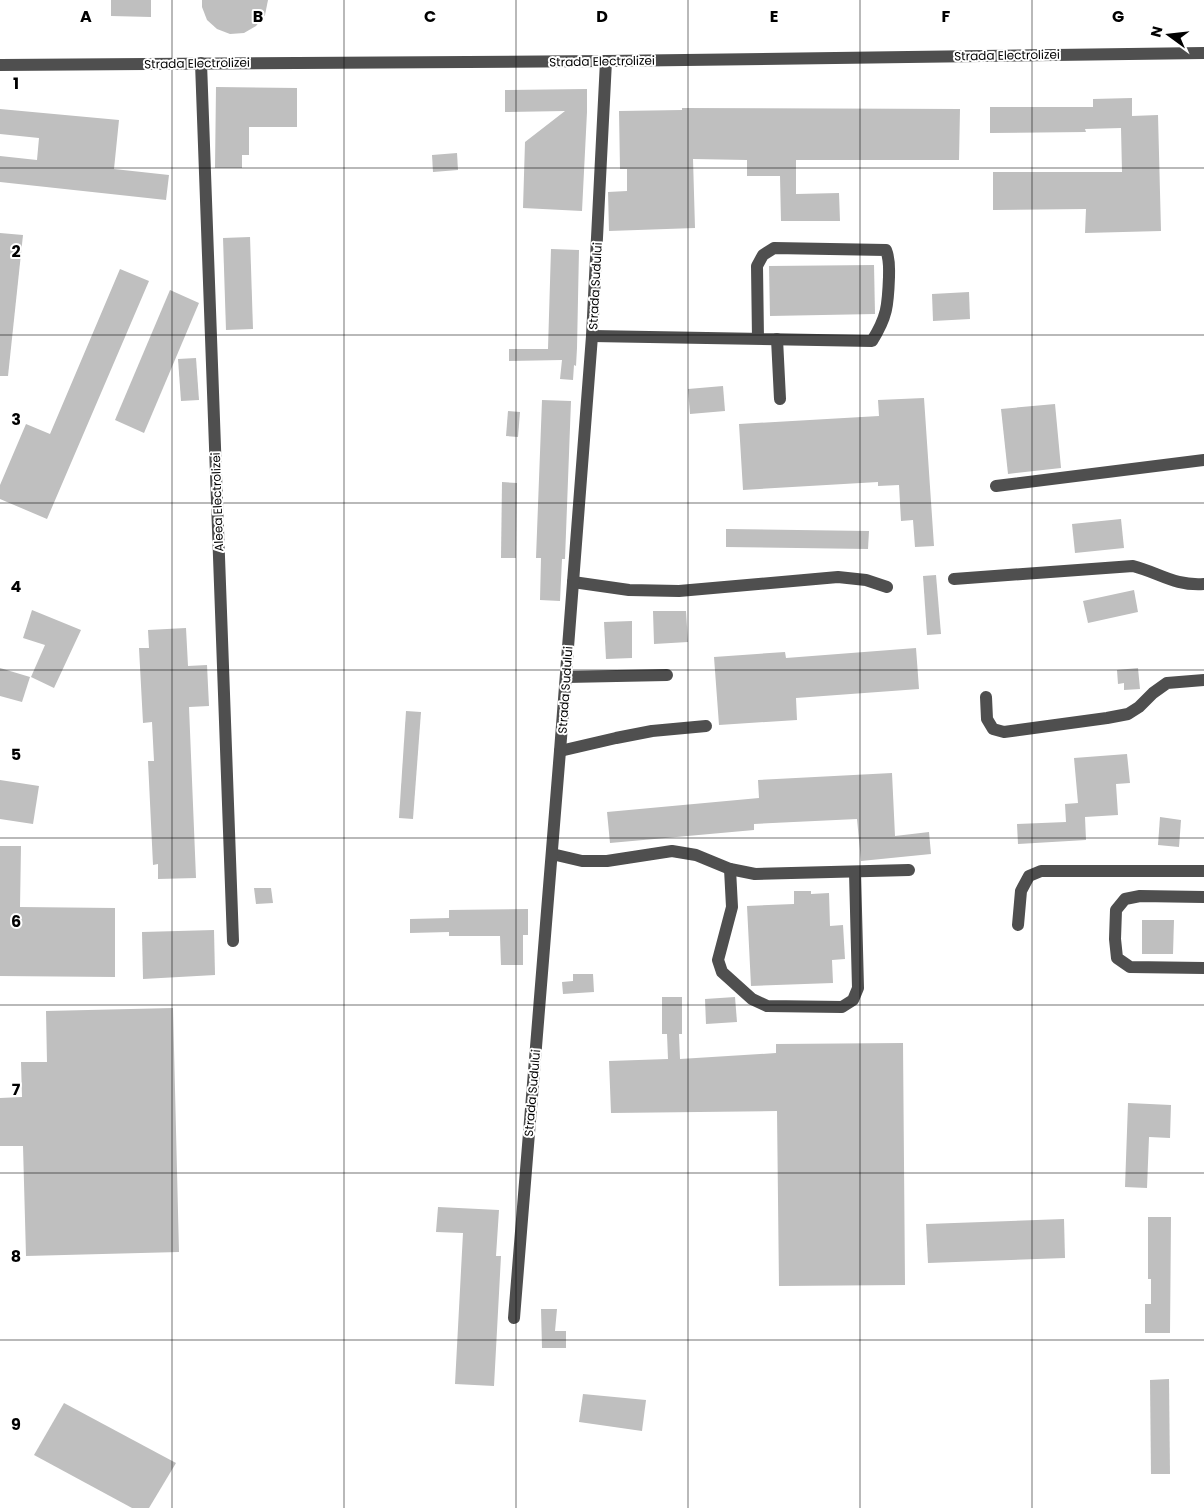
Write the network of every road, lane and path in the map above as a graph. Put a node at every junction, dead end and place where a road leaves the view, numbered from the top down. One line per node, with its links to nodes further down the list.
1 (1204, 53): 2 (street, Strada Electrolizei)
2 (606, 61): 3 (street, Strada Electrolizei); 5 (street, Strada Sudului)
3 (200, 63): 4 (street, Strada Electrolizei); 28 (street, Aleea Electrolizei)
4 (0, 65)
5 (592, 336): 6 (street); 12 (street, Strada Sudului)
6 (758, 339): 7 (street); 7 (street)
7 (777, 339): 8 (street)
8 (780, 399)
9 (1204, 460): 10 (street)
10 (996, 486)
11 (954, 579): 13 (street)
12 (573, 582): 14 (street); 16 (street, Strada Sudului)
13 (1204, 584)
14 (887, 586)
15 (667, 675): 16 (street)
16 (566, 677): 20 (street, Strada Sudului)
17 (1204, 680): 18 (street)
18 (986, 697)
19 (706, 726): 20 (street)
20 (560, 751): 21 (street, Strada Sudului)
21 (552, 854): 22 (street); 30 (street, Strada Sudului)
22 (730, 869): 25 (street); 25 (street)
23 (910, 870): 25 (street)
24 (1204, 870): 27 (street)
25 (855, 872)
26 (1204, 897): 29 (street)
27 (1018, 925)
28 (232, 942)
29 (1204, 968)
30 (514, 1318)

